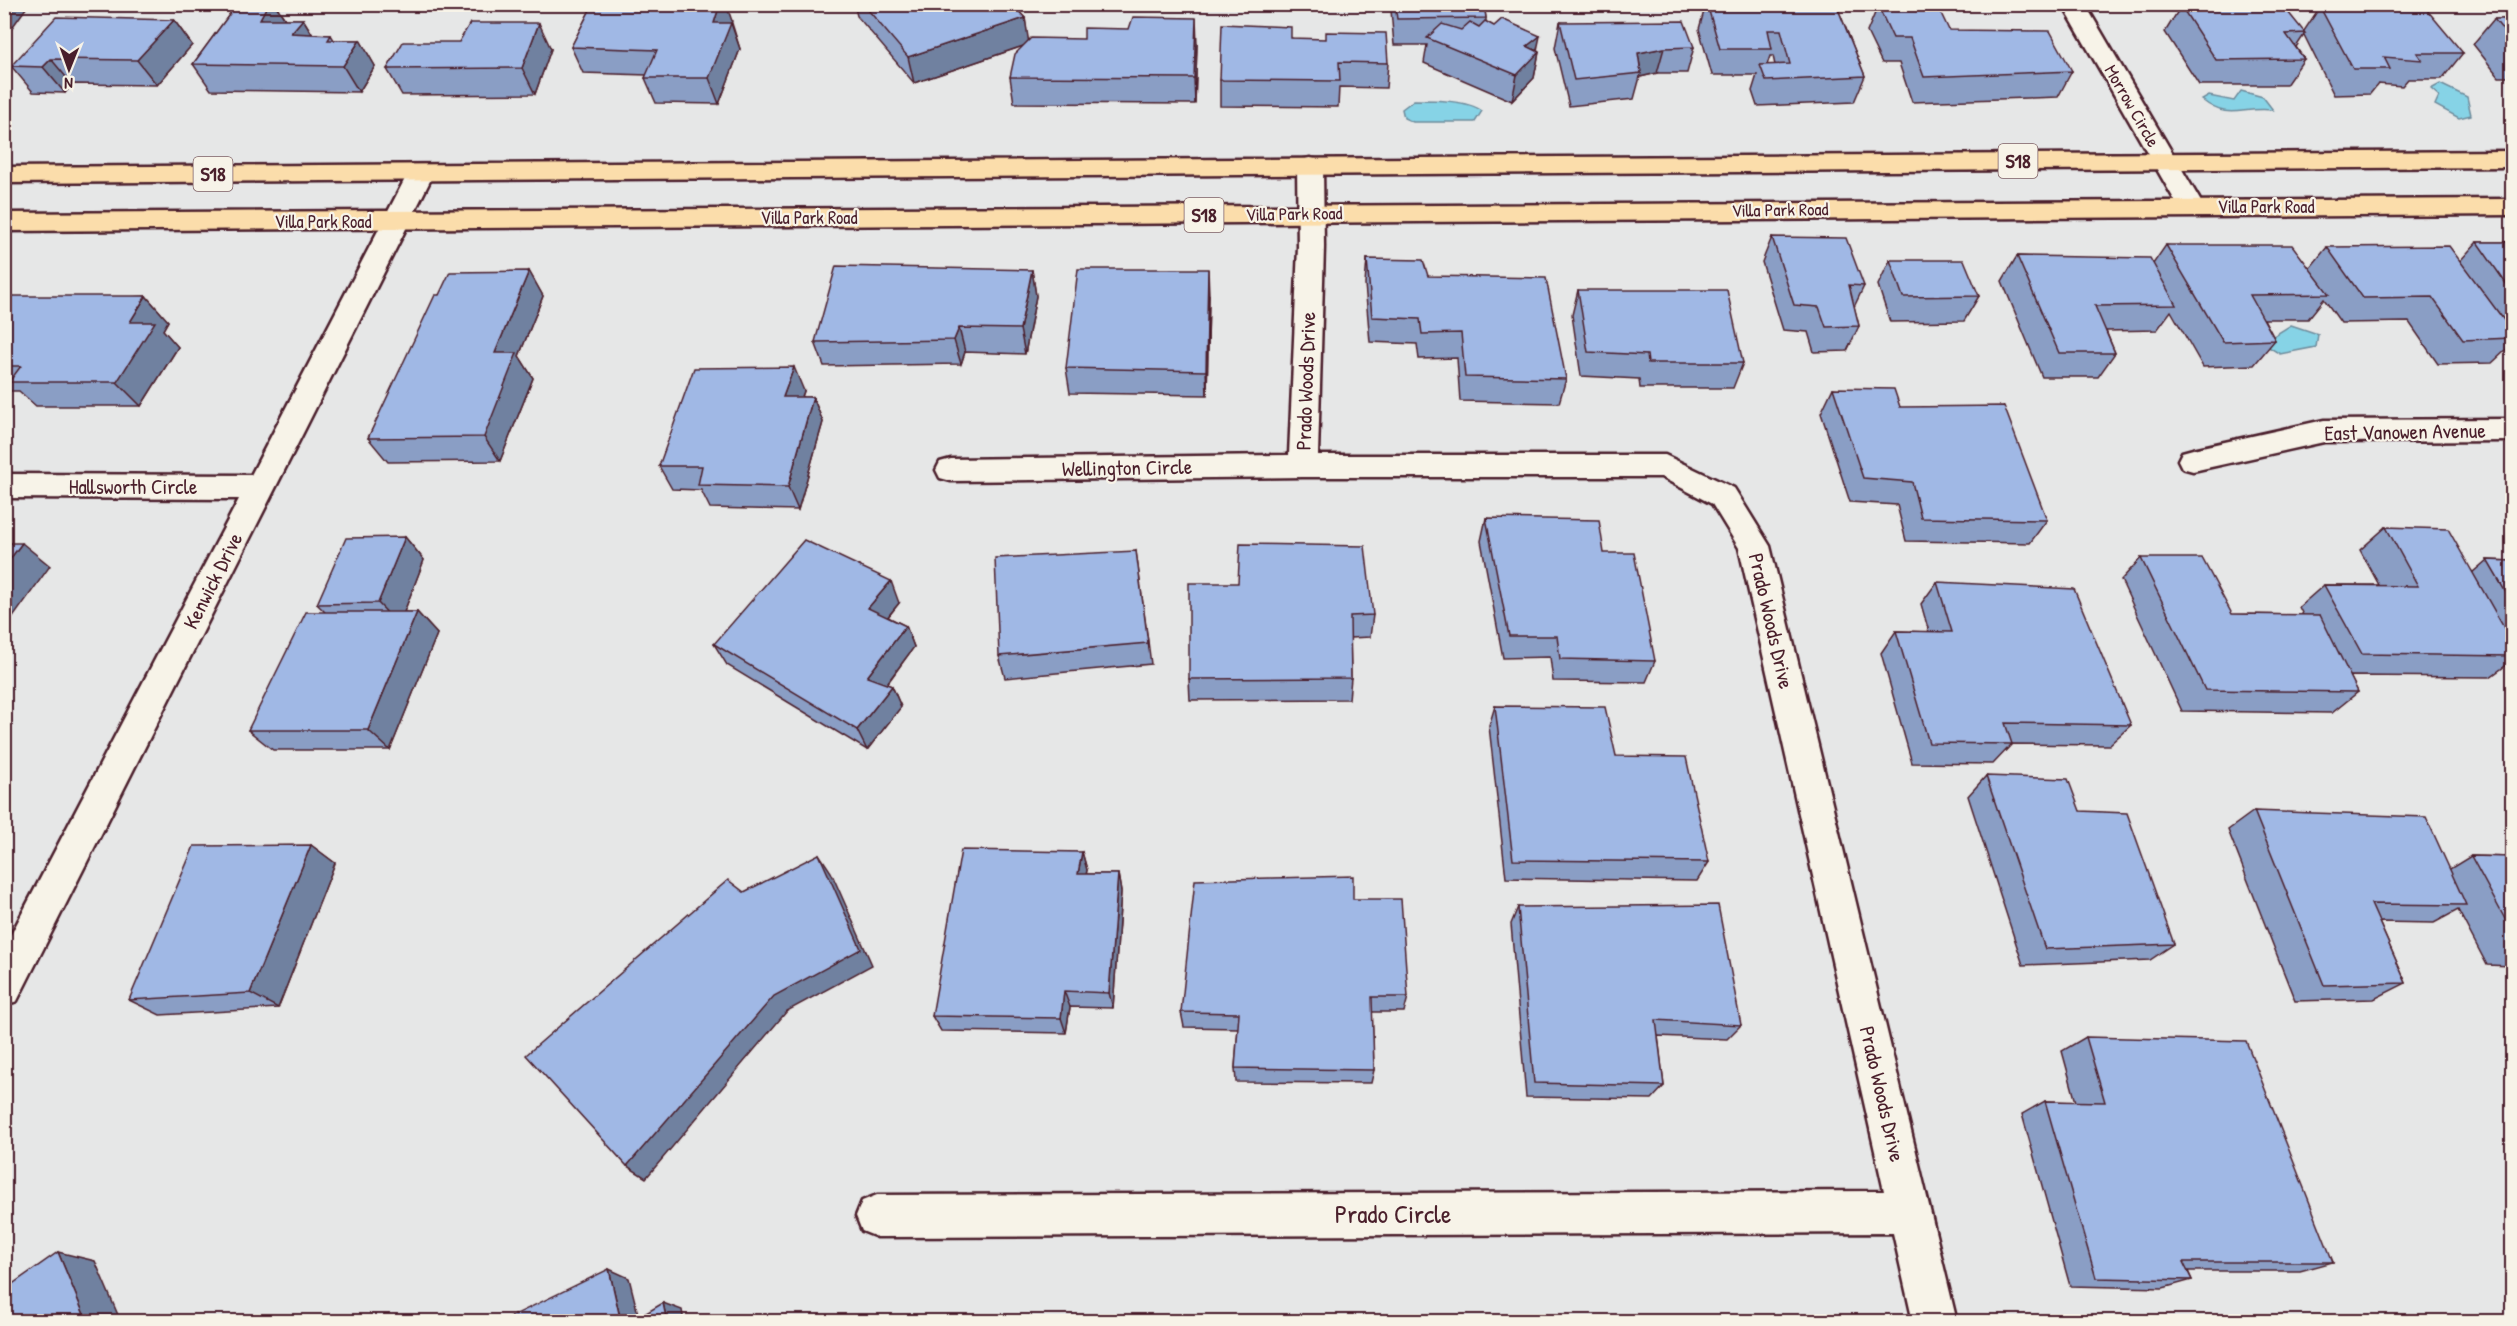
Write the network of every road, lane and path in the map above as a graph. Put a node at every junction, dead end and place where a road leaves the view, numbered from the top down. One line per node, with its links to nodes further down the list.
1 (2073, 4): 3 (street, Morrow Circle)
2 (2512, 159): 3 (main road, S18)
3 (2164, 160): 4 (main road, S18); 7 (street, Morrow Circle)
4 (1310, 166): 5 (main road, S18); 9 (street, Prado Woods Drive)
5 (421, 173): 6 (main road, S18); 11 (street, Kenwick Drive)
6 (4, 175)
7 (2191, 207): 8 (main road, Villa Park Road / S18); 9 (main road, Villa Park Road / S18)
8 (2512, 207)
9 (1309, 214): 11 (main road, Villa Park Road / S18); 14 (street, Prado Woods Drive)
10 (4, 222): 11 (main road, Villa Park Road / S18)
11 (398, 222): 17 (street, Kenwick Drive)
12 (2512, 430): 13 (street, East Vanowen Avenue)
13 (2193, 460)
14 (1303, 466): 15 (street, Wellington Circle); 19 (street, Prado Woods Drive)
15 (951, 470)
16 (4, 486): 17 (street, Hallsworth Circle)
17 (262, 487): 18 (street, Kenwick Drive)
18 (4, 988)
19 (1909, 1212): 20 (street, Prado Circle); 21 (street, Prado Woods Drive)
20 (877, 1216)
21 (1935, 1322)

